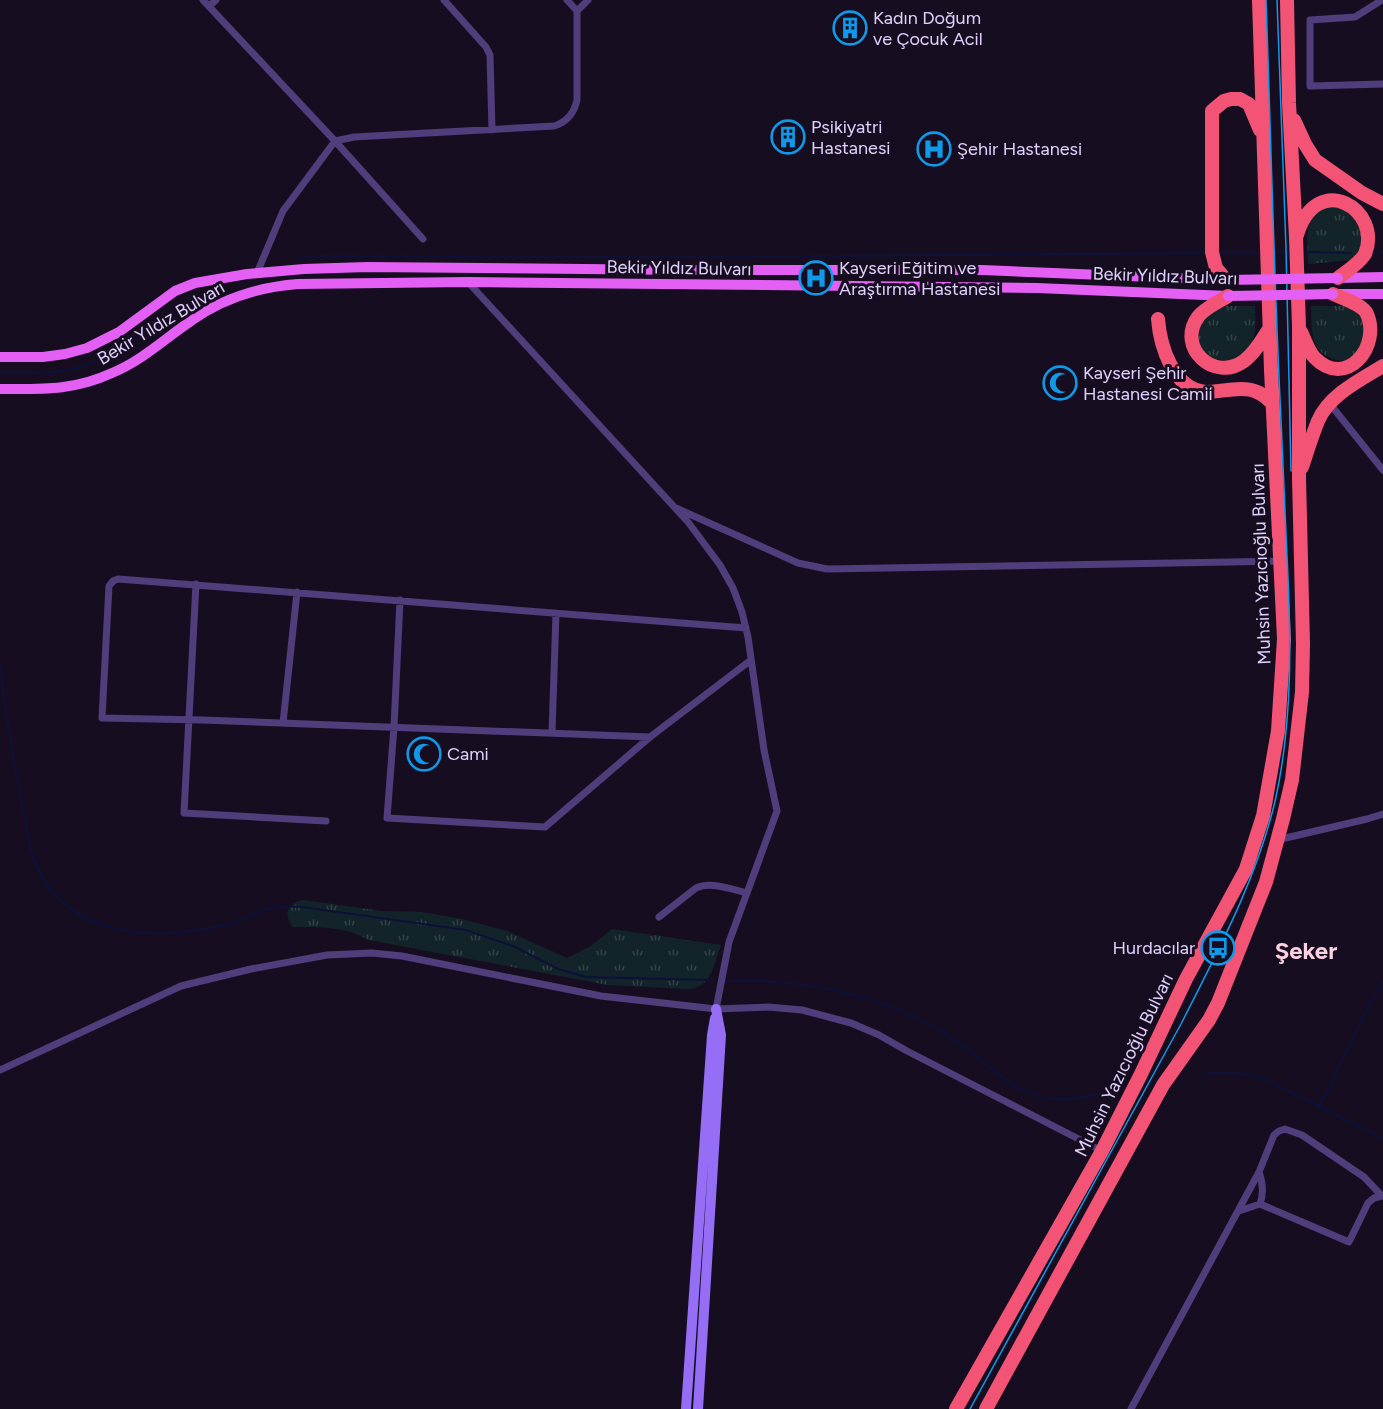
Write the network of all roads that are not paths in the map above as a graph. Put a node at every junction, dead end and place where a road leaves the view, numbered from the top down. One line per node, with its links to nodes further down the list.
1 (202, 0): 9 (street)
2 (216, 0): 9 (street)
3 (444, 0): 13 (street)
4 (567, 0): 10 (street)
5 (588, 0): 10 (street)
6 (1259, 0): 14 (highway, Muhsin Yazıcıoğlu Bulvarı)
7 (1287, 0): 12 (highway)
8 (1382, 0): 11 (street)
9 (209, 6): 15 (street)
10 (577, 11): 13 (street)
11 (1383, 84)
12 (1289, 103): 16 (highway); 17 (highway)
13 (492, 130): 15 (street)
14 (1263, 136): 22 (highway); 28 (highway, Muhsin Yazıcıoğlu Bulvarı, bridge)
15 (335, 141): 18 (street); 19 (street)
16 (1383, 204)
17 (1296, 237): 21 (highway); 29 (highway, bridge)
18 (423, 239)
19 (256, 273): 22 (main road, Bekir Yıldız Bulvarı); 30 (main road, Bekir Yıldız Bulvarı)
20 (1383, 277): 21 (main road, Bekir Yıldız Bulvarı)
21 (1338, 278): 22 (main road, Bekir Yıldız Bulvarı, bridge)
22 (1226, 280)
23 (468, 282): 26 (main road, Bekir Yıldız Bulvarı); 33 (main road, Bekir Yıldız Bulvarı); 39 (street)
24 (1334, 294): 25 (main road, Bekir Yıldız Bulvarı); 26 (main road, Bekir Yıldız Bulvarı, bridge); 29 (highway)
25 (1383, 294)
26 (1228, 296): 28 (highway)
27 (1158, 319): 34 (highway)
28 (1270, 327): 32 (highway, Muhsin Yazıcıoğlu Bulvarı)
29 (1299, 327): 38 (highway)
30 (0, 357)
31 (1383, 366): 36 (highway)
32 (1271, 370): 34 (highway); 35 (highway, Muhsin Yazıcıoğlu Bulvarı)
33 (0, 389)
34 (1239, 389): 35 (highway)
35 (1272, 403): 40 (highway, Muhsin Yazıcıoğlu Bulvarı)
36 (1330, 404): 37 (street); 38 (highway)
37 (1383, 470)
38 (1299, 477): 54 (highway)
39 (674, 507): 40 (street); 45 (street)
40 (1281, 561): 59 (highway, Muhsin Yazıcıoğlu Bulvarı)
41 (196, 584): 42 (street); 47 (street); 47 (street)
42 (297, 592): 43 (street); 48 (street)
43 (400, 600): 44 (street); 49 (street)
44 (556, 613): 45 (street); 50 (street)
45 (746, 628): 46 (street)
46 (751, 660): 51 (street); 55 (street)
47 (188, 720): 48 (street); 53 (street)
48 (283, 723): 49 (street)
49 (394, 727): 50 (street); 51 (street)
50 (552, 733): 51 (street)
51 (650, 737)
52 (1383, 814): 54 (street)
53 (326, 820)
54 (1277, 840): 66 (highway)
55 (747, 893): 56 (street); 57 (street)
56 (658, 917)
57 (716, 1009): 58 (street); 59 (street); 63 (street); 64 (street)
58 (0, 1070)
59 (1102, 1151): 65 (highway, Muhsin Yazıcıoğlu Bulvarı)
60 (1259, 1172): 61 (street); 61 (street); 62 (street)
61 (1260, 1204): 62 (street)
62 (1239, 1211): 67 (street)
63 (686, 1409)
64 (698, 1409)
65 (956, 1409)
66 (986, 1409)
67 (1131, 1409)

